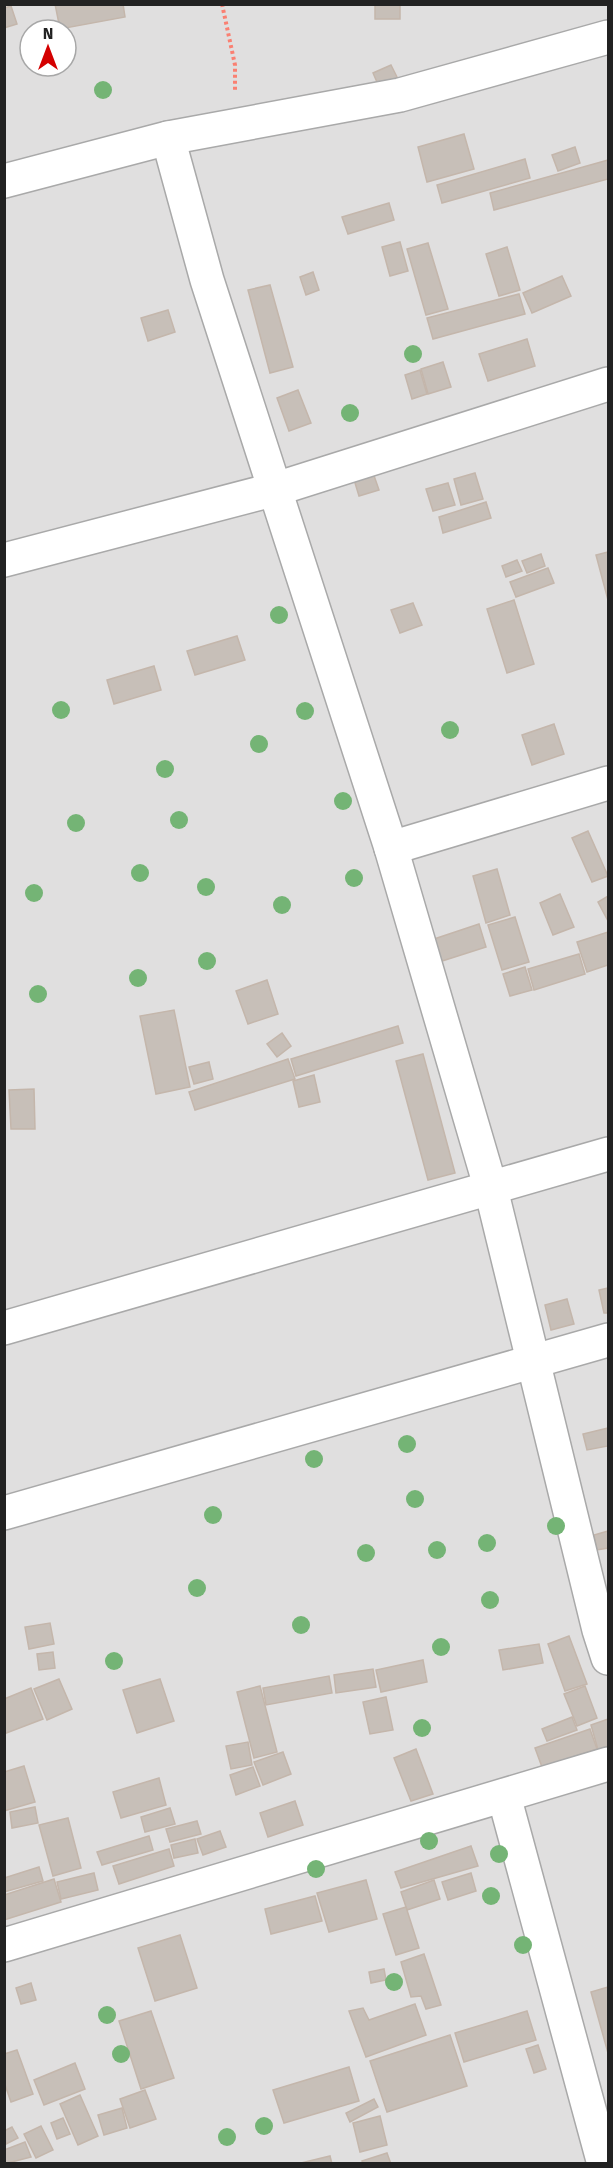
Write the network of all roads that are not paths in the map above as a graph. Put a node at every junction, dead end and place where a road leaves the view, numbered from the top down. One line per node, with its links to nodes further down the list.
1 (609, 37): 2 (street)
2 (168, 138): 3 (street); 5 (street)
3 (4, 181)
4 (609, 384): 5 (street)
5 (276, 489): 6 (street); 8 (street)
6 (4, 560)
7 (609, 783): 8 (street)
8 (391, 848): 10 (street)
9 (609, 1154): 10 (street)
10 (491, 1189): 11 (street); 13 (street)
11 (4, 1328)
12 (609, 1340): 13 (street)
13 (533, 1361): 14 (street); 15 (street)
14 (4, 1513)
15 (609, 1658)
16 (609, 1764): 17 (street)
17 (504, 1796): 18 (street); 19 (street)
18 (4, 1945)
19 (604, 2163)

